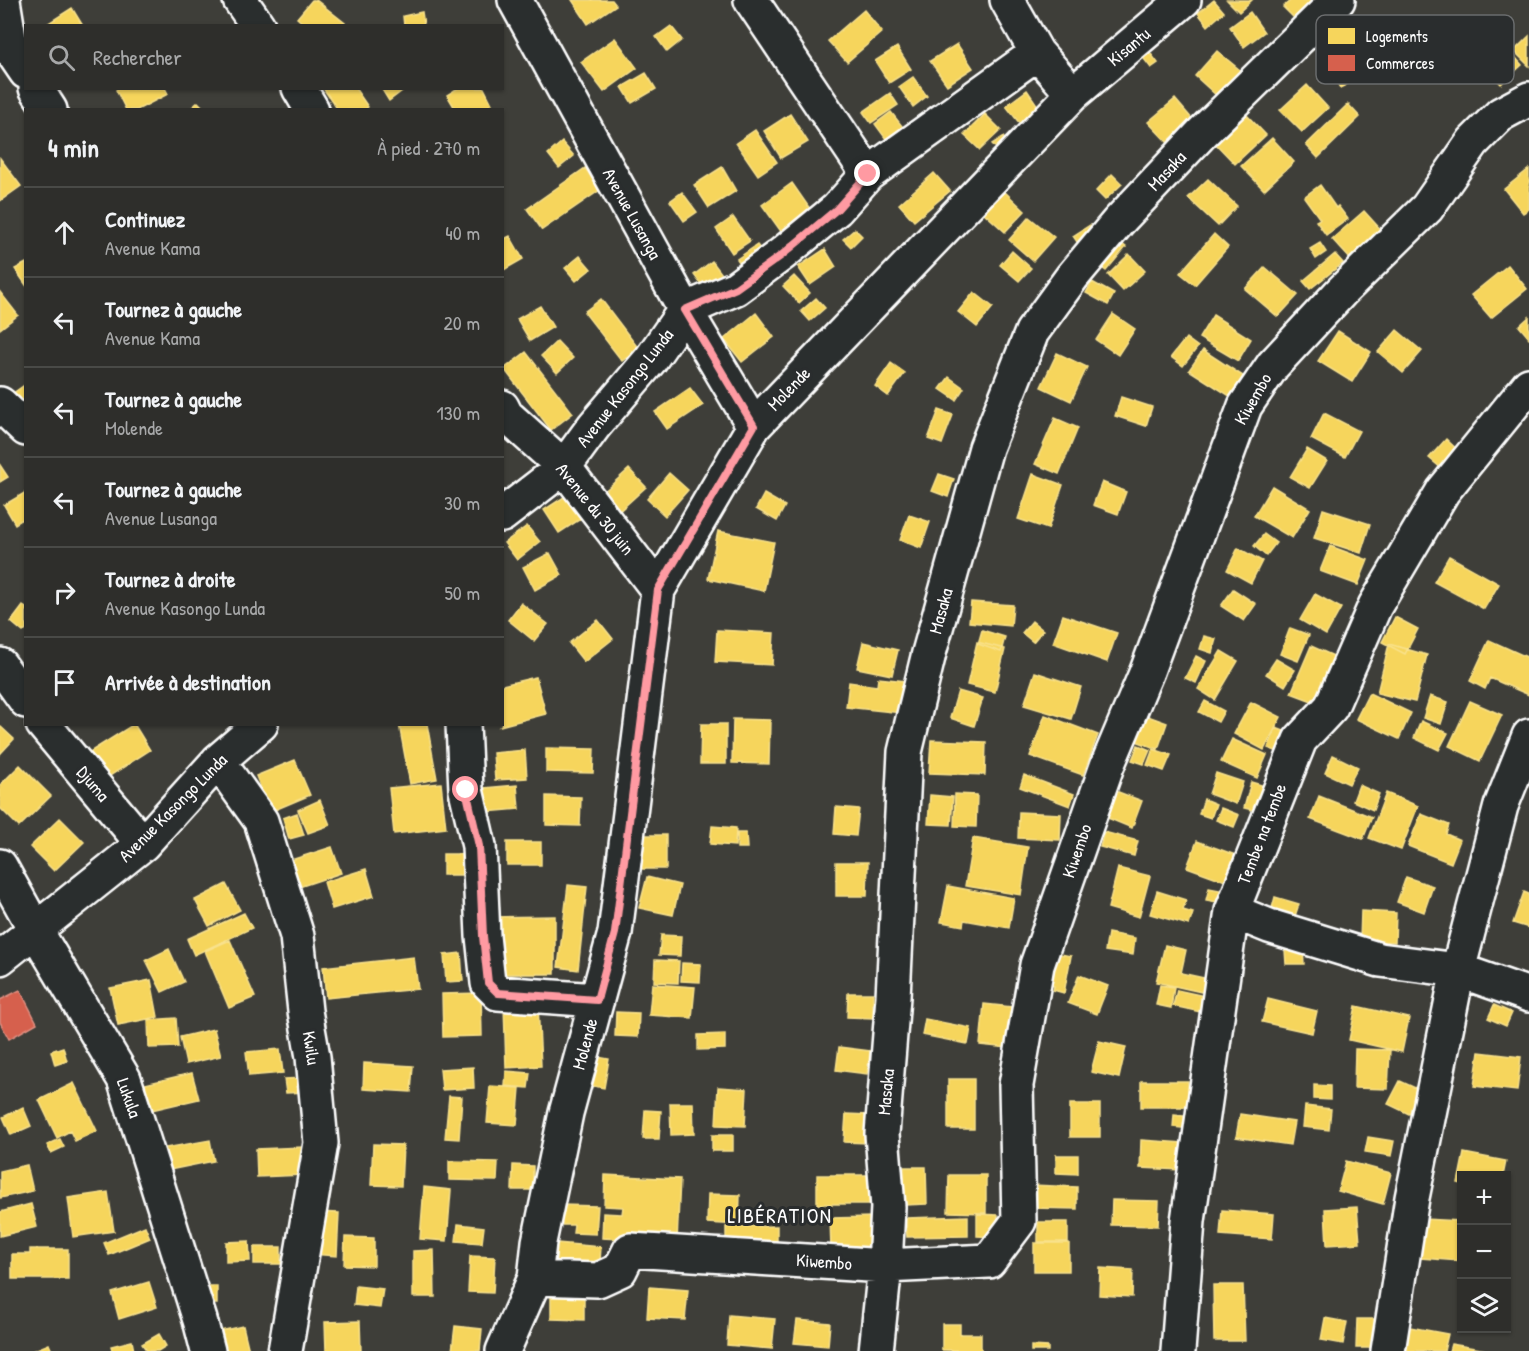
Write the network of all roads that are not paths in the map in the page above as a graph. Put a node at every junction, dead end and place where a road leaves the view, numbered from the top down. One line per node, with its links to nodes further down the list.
1 (3, 0): 12 (street)
2 (240, 0): 10 (street)
3 (515, 0): 20 (street, Avenue Lusanga)
4 (751, 0): 19 (street)
5 (1007, 0): 11 (street)
6 (1184, 0): 15 (street, Kisantu)
7 (1338, 0): 8 (street, Masaka)
8 (1323, 15)
9 (1316, 22): 44 (street, Masaka)
10 (257, 24)
11 (1037, 53): 15 (street); 19 (street, Avenue Kasongo Lunda)
12 (24, 69)
13 (37, 90): 17 (street)
14 (299, 90): 18 (street)
15 (1073, 94): 24 (street, Molende)
16 (1529, 99): 44 (street, Kiwembo)
17 (49, 108)
18 (311, 108)
19 (868, 174): 20 (street, Avenue Kasongo Lunda)
20 (685, 310): 24 (street, Avenue Lusanga); 26 (street, Avenue Kasongo Lunda)
21 (1529, 385): 38 (street, Tembe na tembe)
22 (0, 404): 25 (street)
23 (504, 410): 26 (street, Avenue du 30 juin)
24 (754, 426): 28 (street, Molende)
25 (24, 427)
26 (564, 467): 27 (street, Avenue Kasongo Lunda); 28 (street, Avenue du 30 juin)
27 (504, 512)
28 (658, 590): 43 (street, Molende)
29 (0, 665): 30 (street)
30 (24, 698)
31 (45, 726): 36 (street, Djuma)
32 (259, 726): 35 (street, Avenue Kasongo Lunda)
33 (463, 726): 43 (street)
34 (1529, 736): 41 (street)
35 (218, 761): 36 (street, Avenue Kasongo Lunda); 47 (street, Kwilu)
36 (143, 844): 39 (street, Avenue Kasongo Lunda)
37 (0, 866): 39 (street, Lukula)
38 (1232, 911): 41 (street); 50 (street, Tembe na tembe)
39 (36, 931): 40 (street, Avenue Kasongo Lunda); 46 (street, Lukula)
40 (0, 958)
41 (1458, 970): 42 (street); 51 (street)
42 (1529, 994)
43 (597, 1000): 45 (street, Molende)
44 (885, 1266): 45 (street, Kiwembo); 49 (street, Masaka)
45 (535, 1278): 48 (street, Molende)
46 (208, 1351)
47 (285, 1351)
48 (503, 1351)
49 (876, 1351)
50 (1178, 1351)
51 (1388, 1351)

